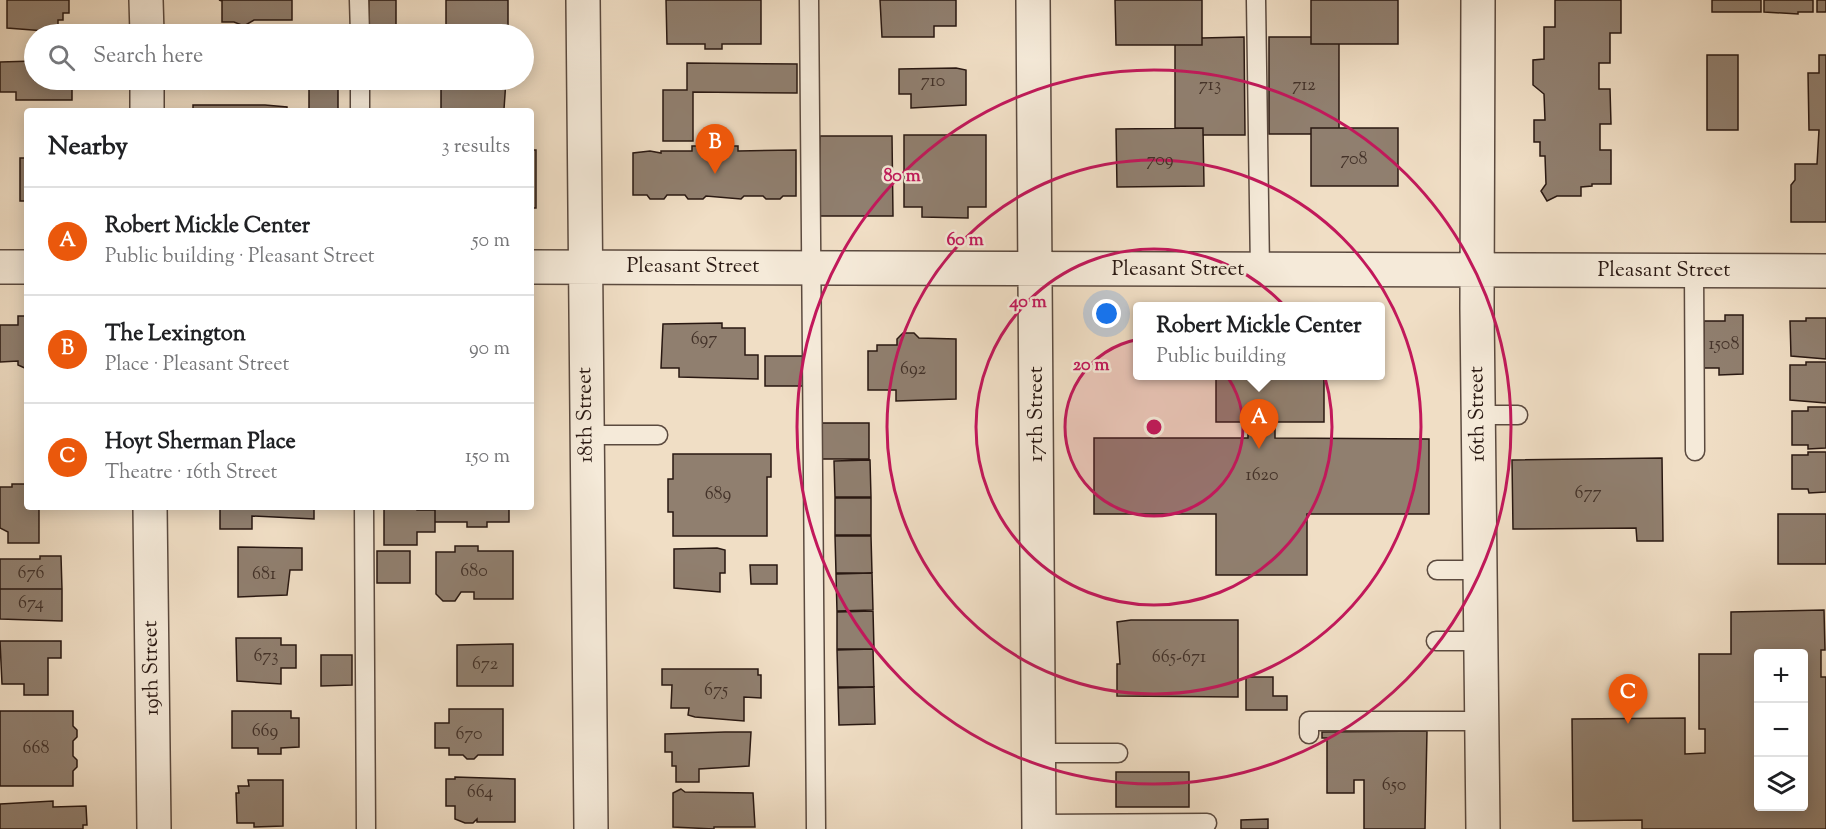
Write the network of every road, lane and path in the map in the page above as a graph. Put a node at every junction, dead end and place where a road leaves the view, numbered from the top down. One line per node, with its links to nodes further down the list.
1 (146, 0): 8 (street)
2 (359, 0): 9 (lane)
3 (583, 0): 17 (street, 18th Street)
4 (809, 0): 18 (lane)
5 (1034, 0): 19 (street, 17th Street)
6 (1256, 0): 20 (lane)
7 (1478, 0): 21 (street, 16th Street)
8 (147, 24)
9 (360, 24)
10 (147, 90): 12 (street)
11 (360, 90): 13 (lane)
12 (147, 108)
13 (360, 108)
14 (0, 267): 15 (street)
15 (24, 267)
16 (534, 267): 17 (street, Pleasant Street)
17 (585, 267): 18 (street, Pleasant Street); 26 (street, 18th Street)
18 (811, 268): 19 (street, Pleasant Street); 44 (lane)
19 (1036, 269): 20 (street, Pleasant Street); 37 (street, 17th Street)
20 (1260, 270): 21 (street, Pleasant Street)
21 (1479, 271): 22 (street, Pleasant Street); 24 (street, 16th Street)
22 (1694, 271): 23 (street, Pleasant Street); 28 (lane)
23 (1826, 271)
24 (1478, 415): 25 (lane); 32 (street, 16th Street)
25 (1518, 415)
26 (587, 435): 27 (lane); 43 (street, 18th Street)
27 (658, 435)
28 (1695, 450)
29 (150, 510): 41 (street, 19th Street)
30 (364, 510): 42 (lane)
31 (1437, 570): 32 (lane)
32 (1480, 570): 34 (street, 16th Street)
33 (1436, 641): 34 (lane)
34 (1481, 641): 35 (street, 16th Street)
35 (1482, 721): 36 (lane); 45 (street, 16th Street)
36 (1309, 734)
37 (1039, 753): 38 (lane); 40 (street, 17th Street)
38 (1118, 753)
39 (1207, 823): 40 (lane)
40 (1039, 827)
41 (154, 829)
42 (366, 829)
43 (591, 829)
44 (816, 829)
45 (1483, 829)

